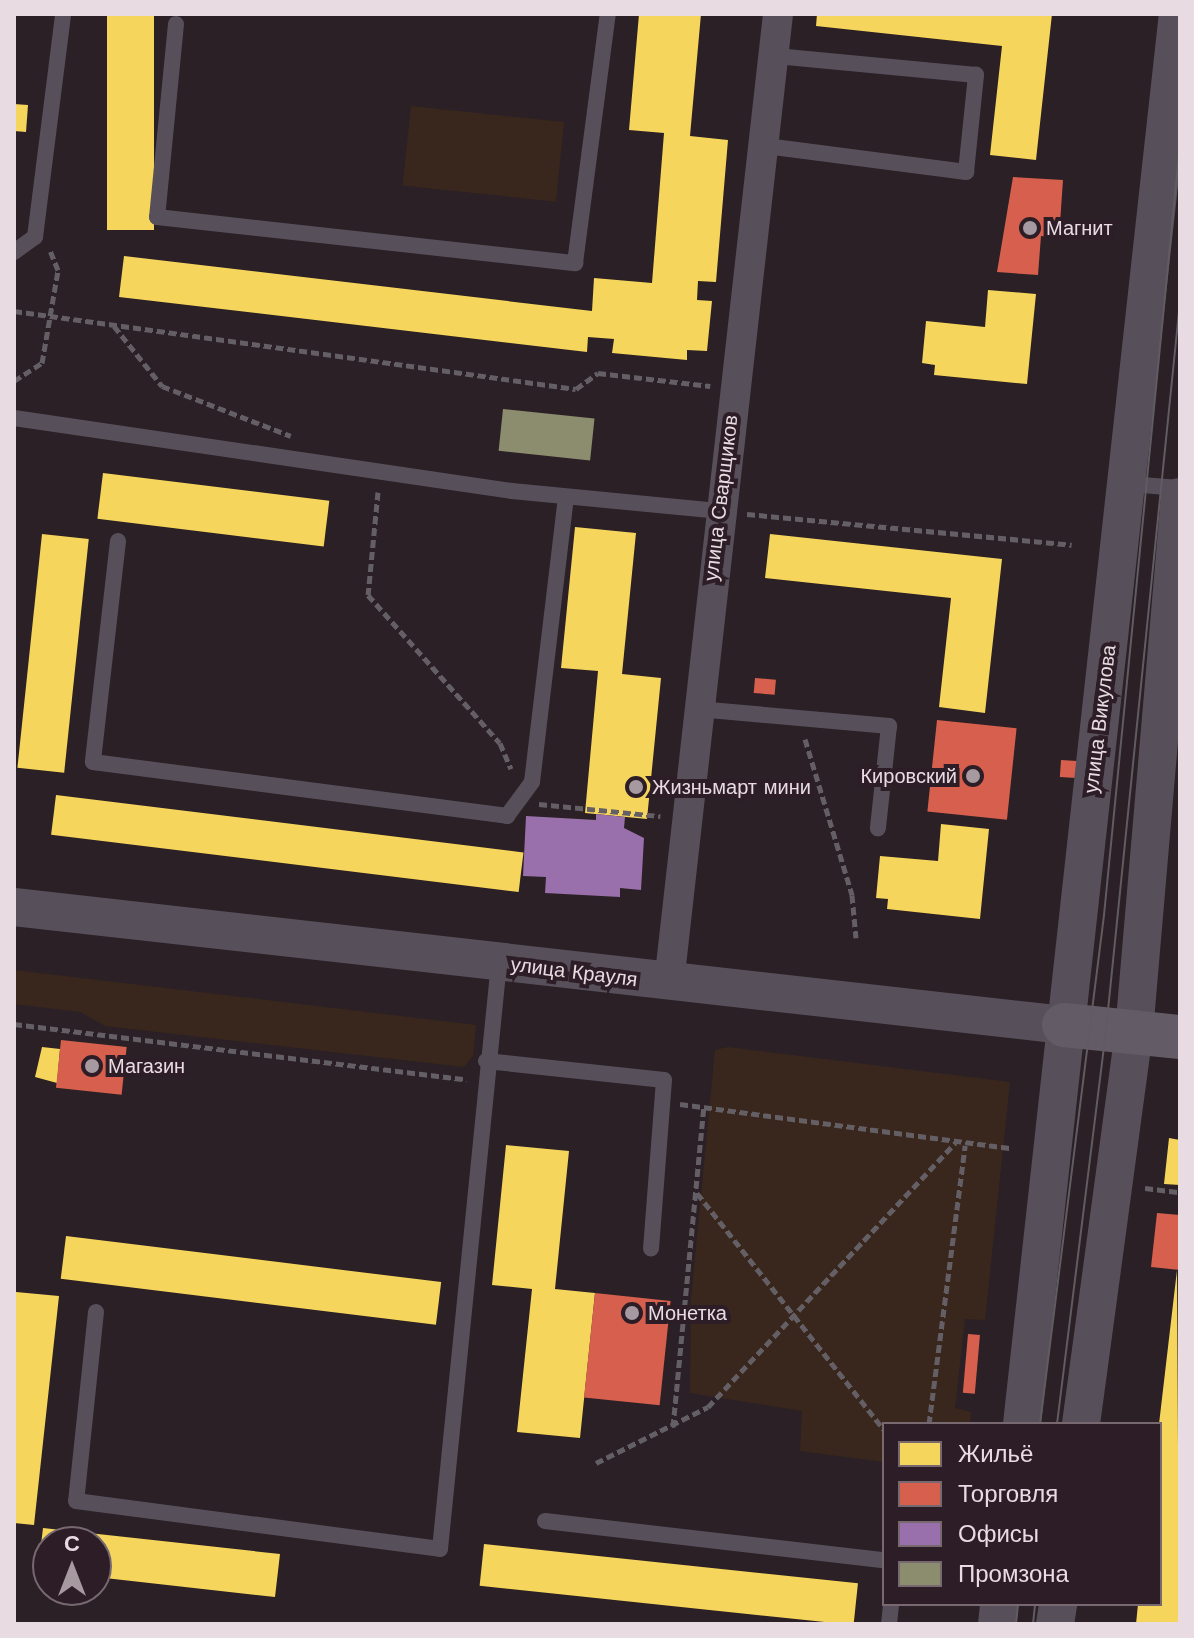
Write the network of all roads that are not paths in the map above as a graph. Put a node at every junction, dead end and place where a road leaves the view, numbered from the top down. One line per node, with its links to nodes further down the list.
1 (63, 14): 8 (lane)
2 (608, 14): 5 (lane)
3 (778, 14): 6 (street, улица Сварщиков)
4 (1178, 14): 10 (street, улица Викулова)
5 (176, 24)
6 (776, 56): 7 (street, улица Сварщиков); 7 (lane)
7 (766, 146): 14 (street, улица Сварщиков)
8 (14, 252)
9 (14, 418): 13 (lane)
10 (1129, 484): 11 (lane); 21 (street, улица Викулова)
11 (1180, 488)
12 (1180, 497): 22 (street)
13 (566, 498): 14 (lane); 15 (lane)
14 (718, 511): 16 (street, улица Сварщиков)
15 (118, 541)
16 (698, 709): 17 (lane); 20 (street, улица Сварщиков)
17 (878, 828)
18 (14, 907): 19 (street, улица Крауля)
19 (499, 963): 20 (street, улица Крауля); 24 (lane)
20 (669, 983): 21 (street, улица Крауля)
21 (1064, 1025): 22 (main road, улица Крауля); 27 (street, улица Викулова)
22 (1134, 1032): 23 (main road, улица Крауля); 28 (street)
23 (1180, 1037)
24 (486, 1061): 25 (lane); 26 (lane)
25 (651, 1249)
26 (96, 1312)
27 (1022, 1422)
28 (1081, 1422)
29 (545, 1521): 30 (lane)
30 (882, 1560)

